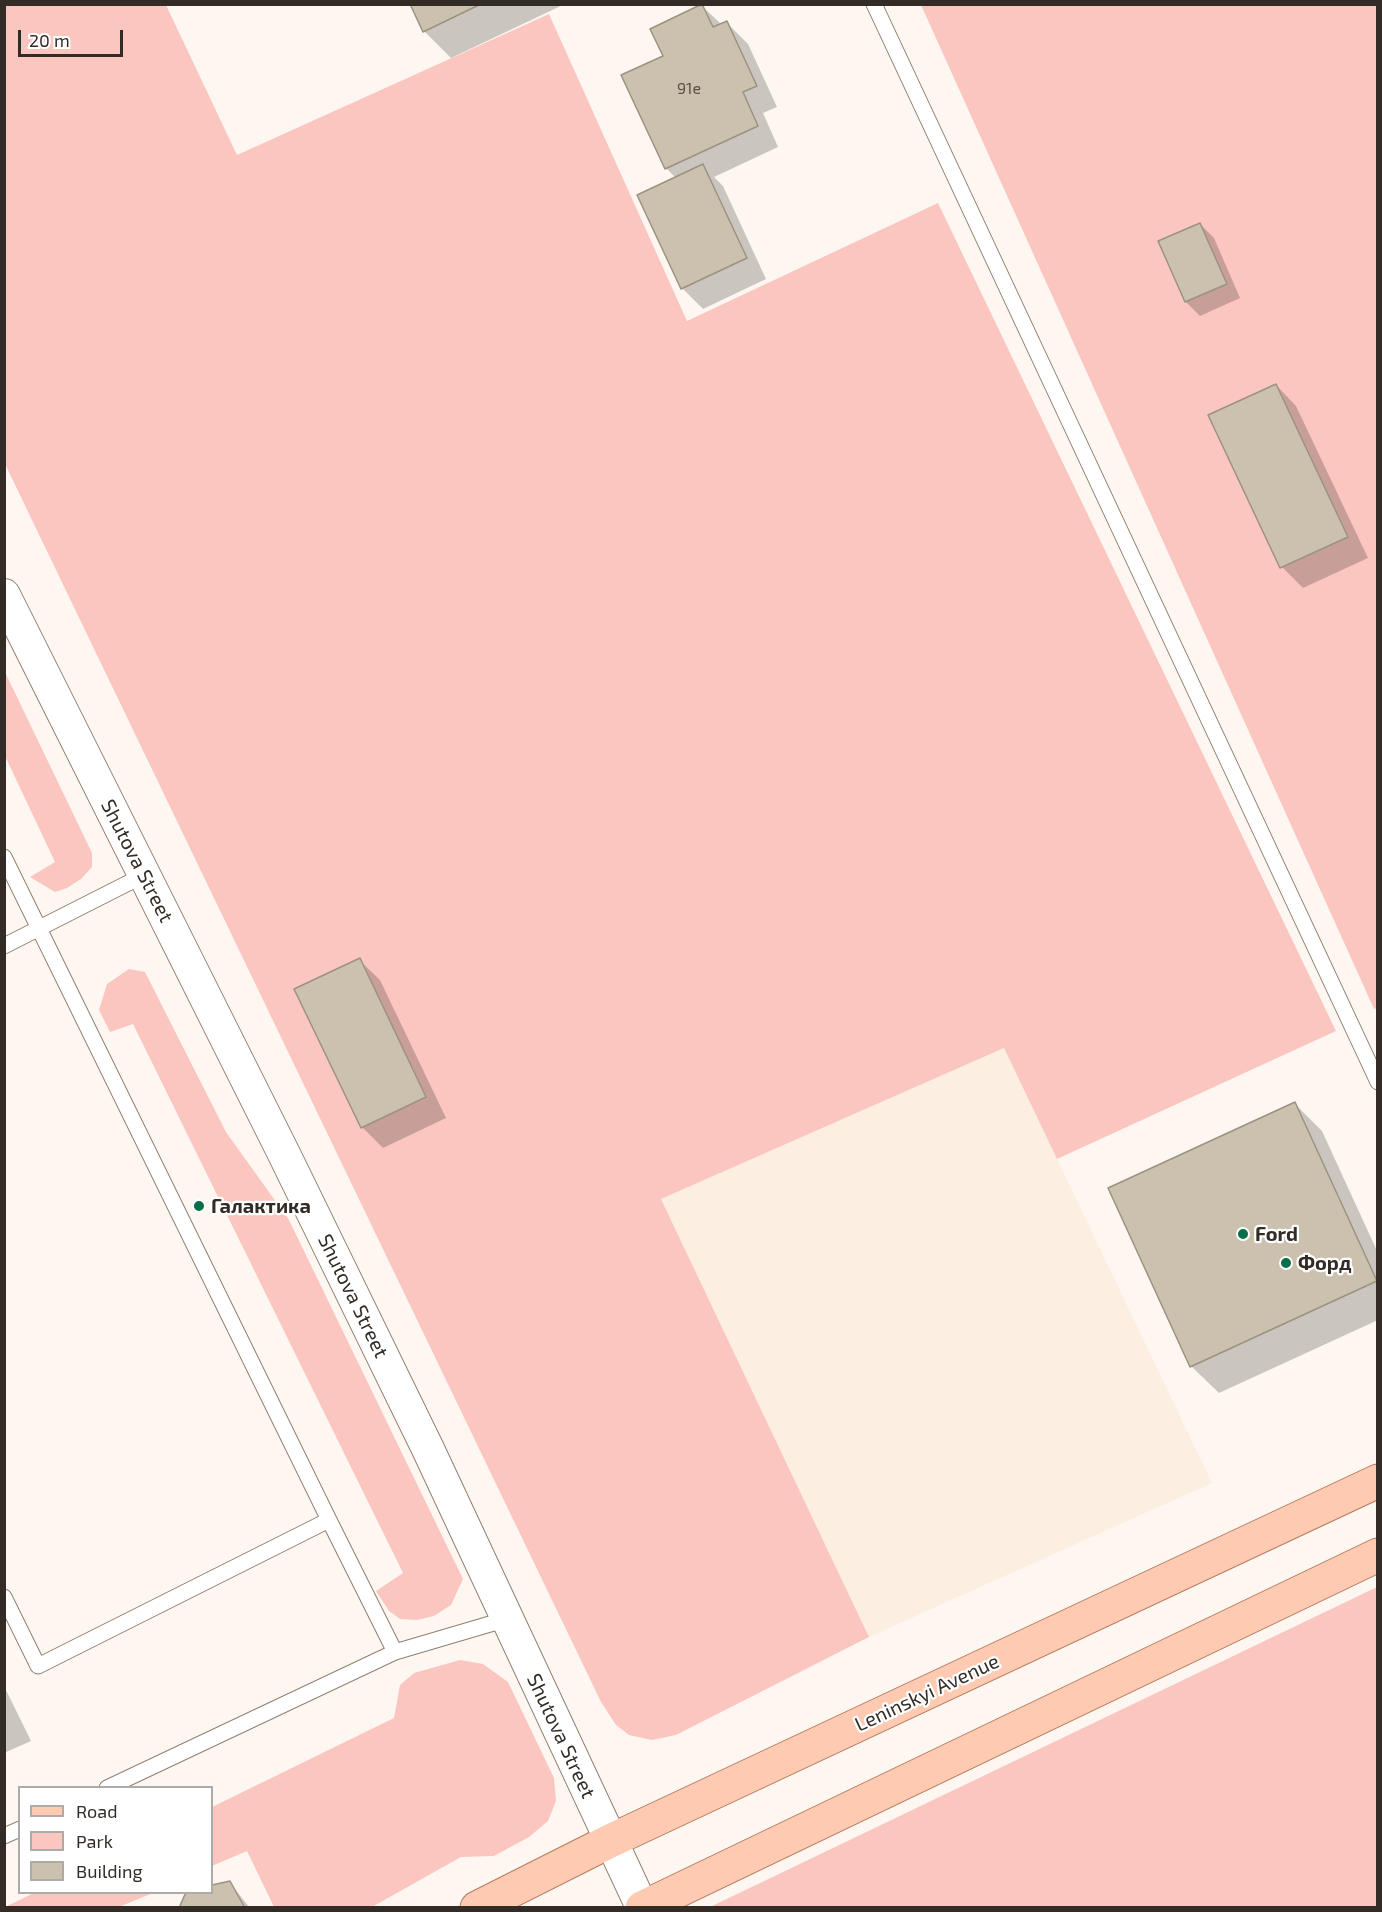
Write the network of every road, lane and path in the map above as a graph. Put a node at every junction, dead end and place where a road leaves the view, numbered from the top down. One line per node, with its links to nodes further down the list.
1 (874, 4): 7 (lane)
2 (4, 596): 4 (street, Shutova Street)
3 (4, 857): 5 (lane)
4 (144, 874): 5 (lane); 12 (street, Shutova Street)
5 (39, 928): 6 (lane); 9 (lane)
6 (4, 945)
7 (1377, 1082)
8 (1377, 1481): 17 (main road, Leninskyi Avenue)
9 (329, 1520): 11 (lane); 13 (lane)
10 (1377, 1555): 18 (main road)
11 (4, 1597)
12 (507, 1619): 13 (lane); 17 (street, Shutova Street)
13 (395, 1652): 14 (lane)
14 (111, 1786)
15 (18, 1830): 16 (lane)
16 (4, 1836)
17 (610, 1841): 18 (street, Shutova Street); 19 (main road, Leninskyi Avenue)
18 (642, 1907)
19 (477, 1908)

